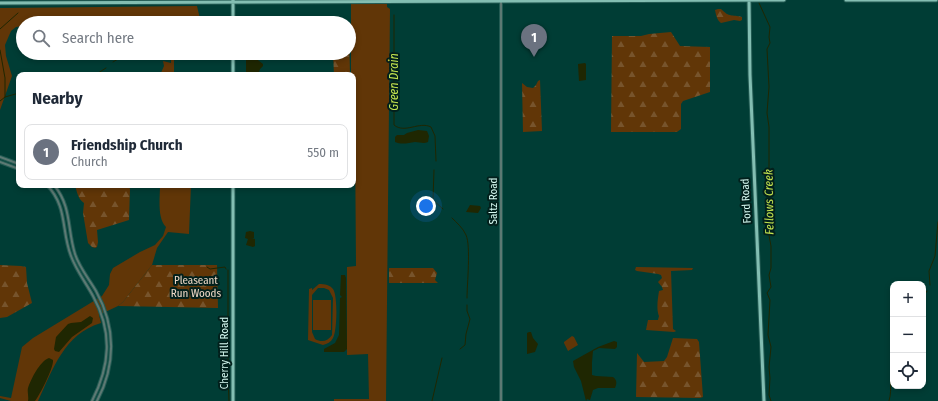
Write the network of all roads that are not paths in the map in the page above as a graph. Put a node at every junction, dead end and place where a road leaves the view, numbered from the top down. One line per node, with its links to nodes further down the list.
1 (501, 0): 2 (main road); 6 (main road); 23 (street, Saltz Road)
2 (749, 0): 3 (main road); 24 (main road, Ford Road)
3 (784, 0)
4 (846, 0): 5 (main road)
5 (936, 0)
6 (233, 1): 7 (main road); 8 (main road)
7 (0, 3)
8 (233, 16)
9 (233, 60): 10 (main road)
10 (233, 72)
11 (0, 157): 13 (street)
12 (0, 162): 14 (street)
13 (16, 163)
14 (16, 168)
15 (50, 188): 18 (street)
16 (56, 188): 19 (street)
17 (233, 188): 22 (main road, Cherry Hill Road)
18 (104, 374): 19 (street); 20 (street)
19 (108, 375): 21 (street)
20 (92, 401)
21 (97, 401)
22 (233, 401)
23 (501, 401)
24 (764, 401)

